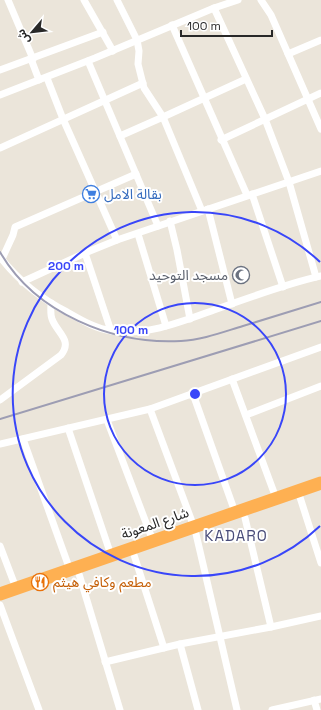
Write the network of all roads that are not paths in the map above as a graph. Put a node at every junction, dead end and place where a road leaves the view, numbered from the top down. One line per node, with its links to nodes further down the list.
1 (8, 0): 13 (street)
2 (84, 0): 8 (street)
3 (117, 0): 9 (street)
4 (238, 0): 6 (street)
5 (261, 0): 12 (street)
6 (214, 8): 7 (street); 17 (street)
7 (172, 25): 9 (street); 22 (street)
8 (103, 32): 11 (street); 13 (street)
9 (137, 40): 11 (street); 19 (street)
10 (321, 40): 12 (street)
11 (113, 51): 14 (street)
12 (288, 54): 23 (street)
13 (32, 59): 15 (street); 18 (street)
14 (88, 61): 16 (street); 24 (street)
15 (0, 70)
16 (47, 78): 18 (street); 26 (street)
17 (246, 79): 22 (street); 27 (street)
18 (39, 80): 21 (street)
19 (143, 83): 24 (street); 25 (street)
20 (321, 94): 23 (street)
21 (0, 95)
22 (204, 99): 25 (street); 30 (street)
23 (308, 99): 27 (street); 28 (street)
24 (104, 100): 26 (street); 29 (street)
25 (163, 118): 29 (street); 37 (street)
26 (63, 119): 31 (street); 35 (street)
27 (265, 119): 30 (street); 34 (street)
28 (321, 129)
29 (120, 136): 33 (street)
30 (221, 140): 36 (street)
31 (0, 148)
32 (321, 171): 34 (street)
33 (136, 174): 35 (street); 39 (street)
34 (289, 182): 36 (street); 44 (street)
35 (95, 192): 41 (street); 43 (street)
36 (250, 195): 37 (street); 46 (street)
37 (205, 210): 38 (street); 48 (street)
38 (170, 221): 39 (street); 49 (street)
39 (158, 226): 40 (street)
40 (138, 234): 41 (street); 50 (street)
41 (117, 240): 42 (street)
42 (85, 252): 45 (street); 51 (street)
43 (1, 258): 45 (street)
44 (319, 276): 46 (street)
45 (22, 282): 47 (street)
46 (283, 287): 48 (street)
47 (51, 303): 51 (street); 56 (street)
48 (232, 304): 49 (street)
49 (190, 319): 50 (street)
50 (166, 326): 51 (street)
51 (111, 331)
52 (321, 347): 53 (street)
53 (232, 379): 55 (street); 58 (street)
54 (321, 386): 58 (street)
55 (193, 394): 57 (street); 67 (street)
56 (0, 400)
57 (150, 409): 59 (street); 68 (street)
58 (246, 415): 66 (street)
59 (107, 420): 60 (street); 70 (street)
60 (68, 428): 61 (street); 73 (street)
61 (23, 439): 62 (street); 75 (street)
62 (0, 444)
63 (321, 483): 65 (highway, شارع المعونة)
64 (321, 492): 65 (highway, شارع المعونة)
65 (299, 495): 66 (highway, شارع المعونة); 67 (highway, شارع المعونة); 74 (street)
66 (276, 498): 67 (highway, شارع المعونة)
67 (240, 515): 68 (highway, شارع المعونة); 81 (street)
68 (195, 530): 69 (highway, شارع المعونة); 82 (street)
69 (178, 536): 70 (highway, شارع المعونة); 72 (highway, شارع المعونة)
70 (153, 541): 73 (highway, شارع المعونة)
71 (0, 546): 76 (street)
72 (134, 554): 75 (highway, شارع المعونة); 84 (street)
73 (111, 555): 75 (highway, شارع المعونة)
74 (321, 563)
75 (74, 572): 76 (highway, شارع المعونة); 78 (highway, شارع المعونة); 85 (street)
76 (16, 588): 77 (highway, شارع المعونة)
77 (0, 594)
78 (0, 601)
79 (0, 604): 87 (street)
80 (321, 616): 81 (street)
81 (271, 628): 82 (street)
82 (221, 638): 83 (street); 90 (street)
83 (180, 644): 84 (street); 89 (street)
84 (164, 648): 85 (street)
85 (105, 662): 88 (street)
86 (318, 700): 91 (street); 92 (street)
87 (39, 710)
88 (120, 710)
89 (198, 710)
90 (237, 710)
91 (272, 710)
92 (317, 710)

